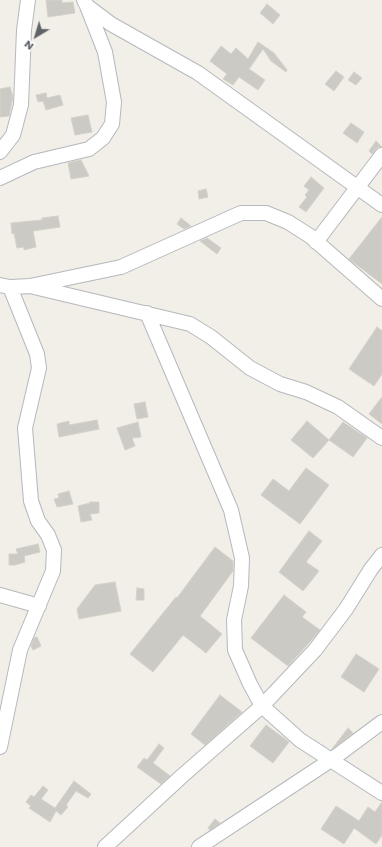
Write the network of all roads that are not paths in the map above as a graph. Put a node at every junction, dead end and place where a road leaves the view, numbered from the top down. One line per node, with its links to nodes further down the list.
1 (28, 0): 3 (street)
2 (86, 3): 5 (street); 6 (street)
3 (0, 152)
4 (382, 155): 6 (street)
5 (0, 178)
6 (357, 188): 7 (street); 8 (street)
7 (382, 205)
8 (316, 242): 10 (street); 11 (street)
9 (5, 286): 10 (street); 16 (street)
10 (30, 286): 12 (street)
11 (381, 295)
12 (147, 313): 13 (street); 17 (street)
13 (382, 438)
14 (382, 555): 17 (street)
15 (0, 595): 16 (street)
16 (39, 606): 19 (street)
17 (262, 706): 20 (street); 22 (street)
18 (382, 722): 20 (street)
19 (0, 747)
20 (331, 760): 21 (street); 23 (street)
21 (382, 793)
22 (106, 847)
23 (198, 847)

